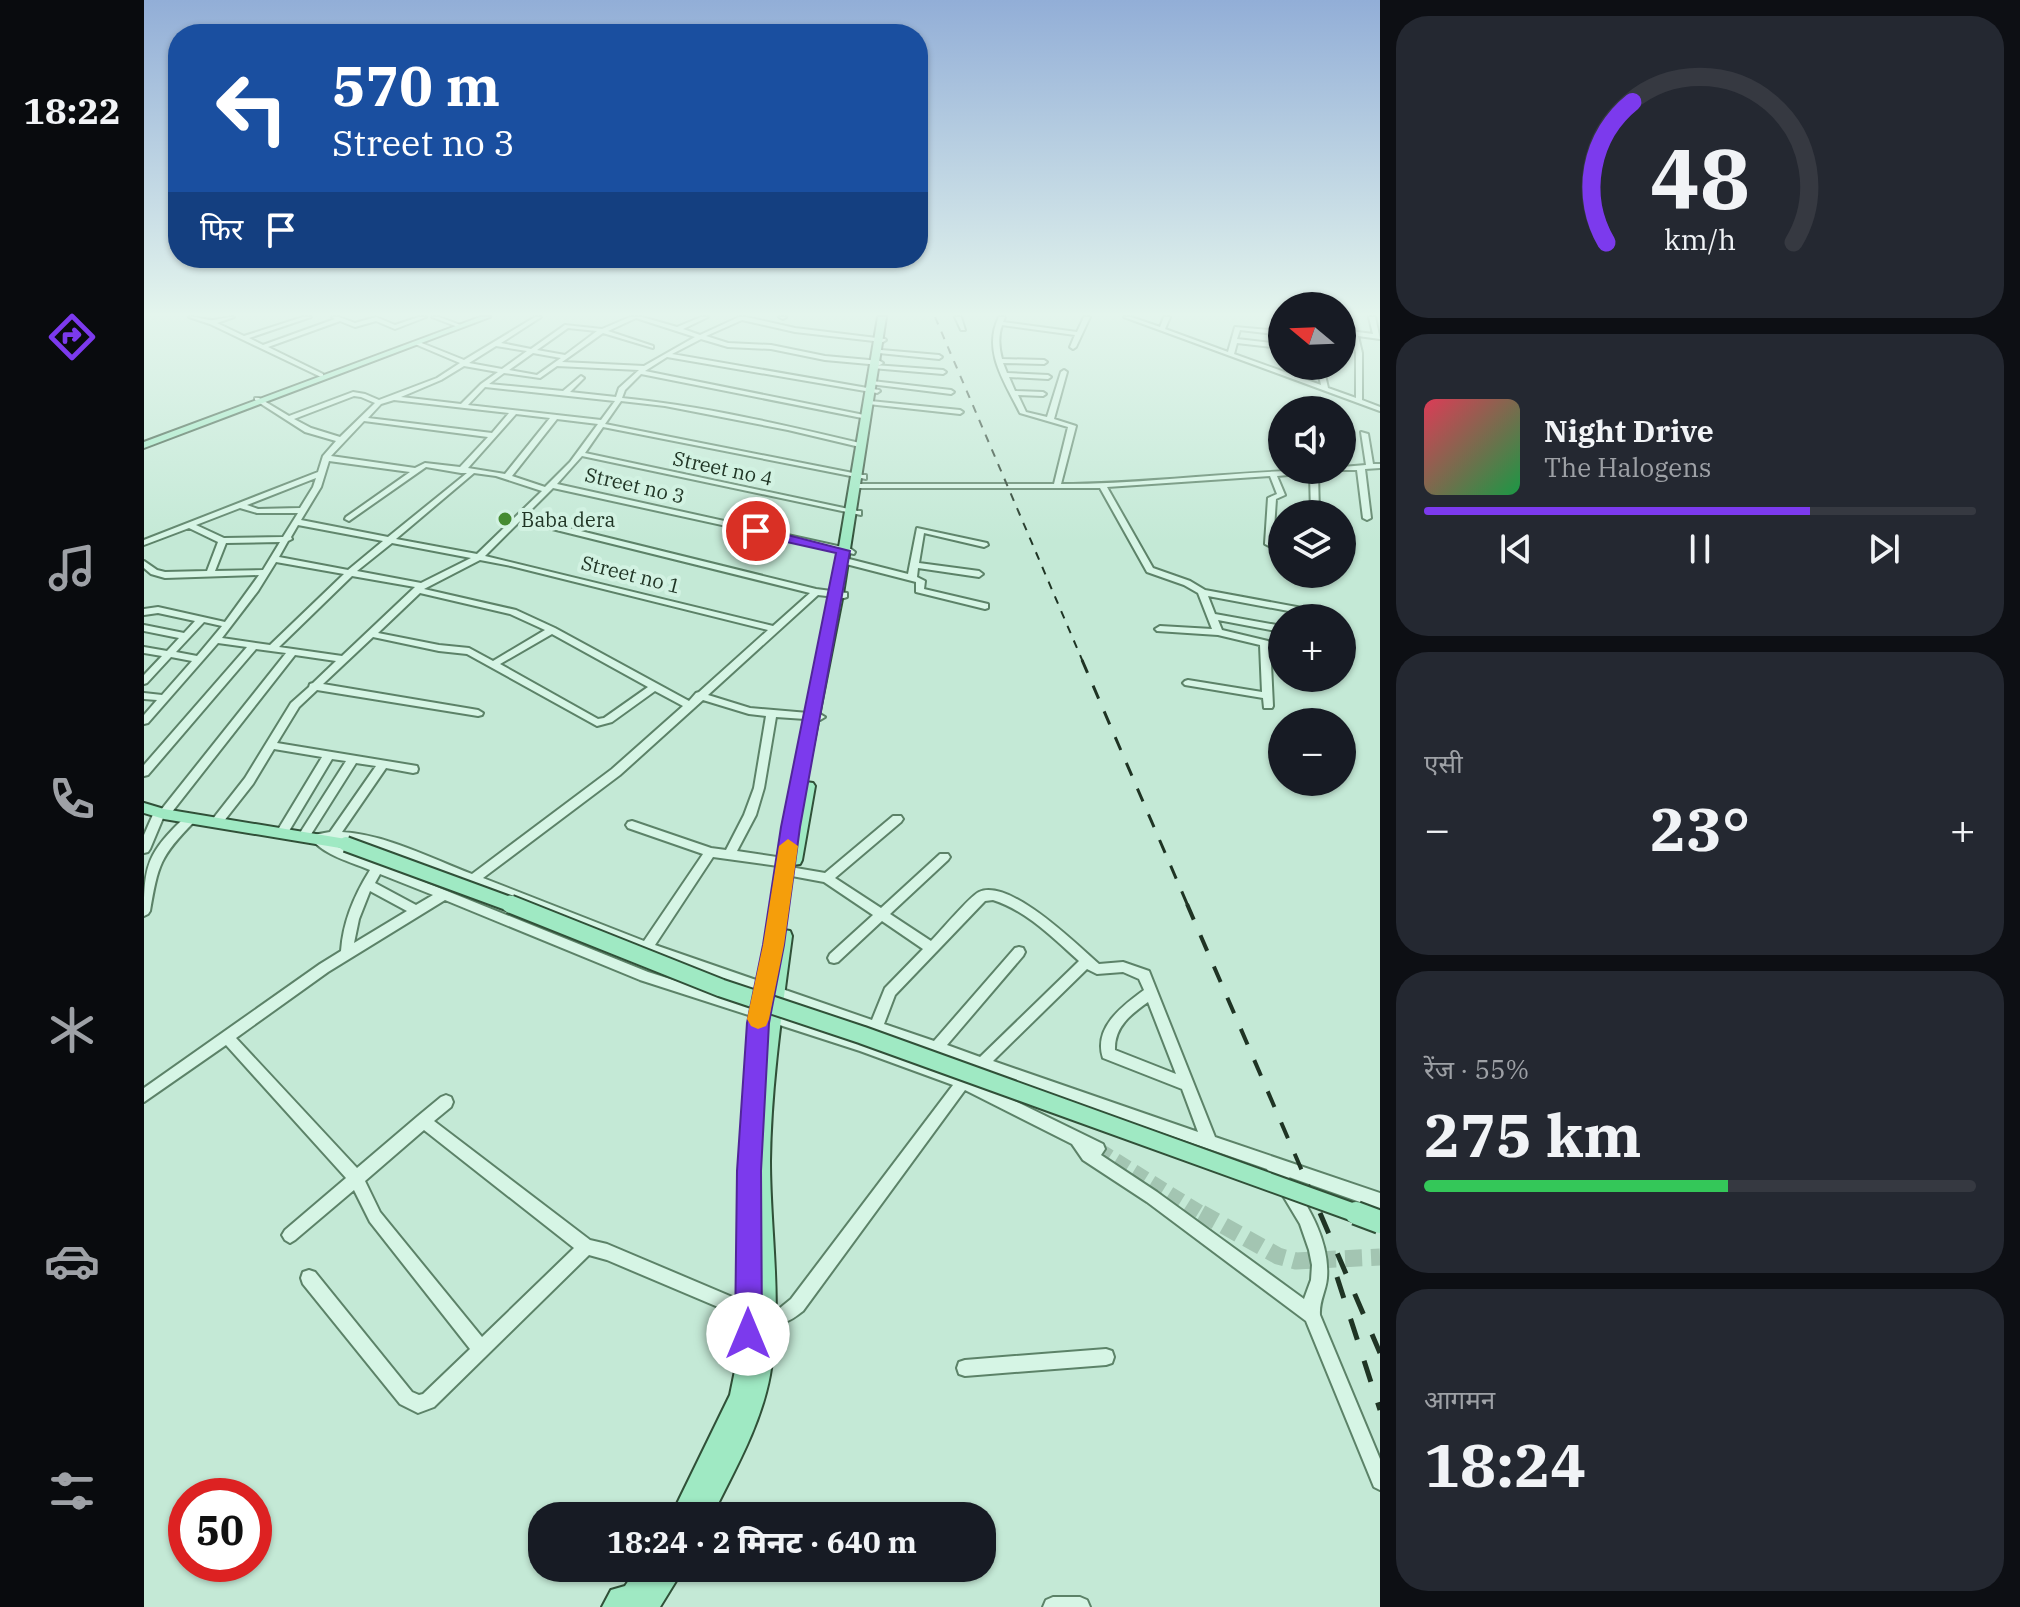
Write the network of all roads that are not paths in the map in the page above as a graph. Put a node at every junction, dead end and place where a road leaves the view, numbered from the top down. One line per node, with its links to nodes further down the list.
1 (279, 392): 18 (main road)
2 (280, 392): 18 (main road)
3 (407, 392): 16 (street)
4 (476, 392): 21 (street)
5 (555, 392): 13 (street)
6 (619, 392): 17 (street)
7 (873, 392): 34 (main road)
8 (873, 392): 45 (main road)
9 (913, 392): 24 (street)
10 (1058, 392): 28 (street)
11 (1333, 392): 19 (street)
12 (1359, 392): 19 (street)
13 (565, 393): 17 (street)
14 (1014, 393): 15 (street); 28 (street)
15 (1043, 394)
16 (394, 397): 20 (street); 21 (street)
17 (618, 398): 29 (street); 34 (street)
18 (259, 400): 26 (street); 33 (main road)
19 (1359, 401): 22 (street)
20 (379, 403): 26 (street); 27 (street)
21 (463, 406): 23 (street)
22 (1380, 409)
23 (514, 412): 25 (street); 31 (street)
24 (960, 412)
25 (555, 417): 29 (street); 44 (street)
26 (289, 418): 32 (street)
27 (363, 419): 31 (street); 32 (street)
28 (1050, 420): 48 (street)
29 (602, 424): 35 (street); 45 (street)
30 (1364, 434): 38 (street)
31 (493, 435): 41 (street)
32 (341, 440): 36 (street)
33 (144, 443)
34 (861, 446): 45 (main road)
35 (581, 454): 49 (street); 53 (street, Street no 4)
36 (327, 458): 40 (street, Street no 3); 42 (street)
37 (1380, 466): 38 (street)
38 (1366, 467): 39 (street); 55 (street)
39 (1356, 468)
40 (413, 470): 41 (street, Street no 3); 56 (street)
41 (466, 472): 44 (street, Street no 3); 60 (street)
42 (322, 473): 51 (street); 52 (street)
43 (1268, 474): 47 (street)
44 (507, 477): 49 (street, Street no 3)
45 (859, 481): 48 (street); 53 (main road)
46 (1277, 484): 50 (street)
47 (1102, 485): 48 (street); 76 (street)
48 (1057, 486)
49 (550, 488): 54 (street); 64 (street, Street no 3)
50 (1272, 500)
51 (240, 506): 52 (street); 58 (street)
52 (304, 510): 57 (street)
53 (855, 512): 64 (main road)
54 (519, 518): 65 (street); 75 (street)
55 (1367, 518)
56 (349, 519)
57 (297, 522): 59 (street); 60 (street, Street no 1)
58 (189, 525): 61 (street); 62 (street)
59 (288, 539): 61 (street); 66 (street)
60 (390, 539): 65 (street, Street no 1); 69 (street)
61 (223, 541): 71 (street)
62 (144, 543)
63 (984, 545): 68 (street)
64 (848, 555): 73 (street, Street no 3); 77 (main road)
65 (479, 557): 74 (street); 86 (street, Street no 1)
66 (275, 559): 69 (street); 70 (street)
67 (144, 564): 71 (street)
68 (915, 565): 72 (street); 73 (street)
69 (352, 571): 74 (street); 94 (street)
70 (266, 572): 71 (street); 83 (street)
71 (210, 574)
72 (979, 574)
73 (912, 578): 79 (street, Street no 3)
74 (420, 588): 88 (street); 90 (street)
75 (816, 592): 77 (street); 86 (street)
76 (1202, 592): 78 (street); 81 (street)
77 (840, 595): 111 (main road)
78 (1268, 604)
79 (985, 606)
80 (144, 612): 82 (street)
81 (1213, 616): 84 (street); 89 (street)
82 (200, 621): 83 (street); 91 (street)
83 (228, 625): 92 (street)
84 (1268, 626)
85 (144, 628): 91 (street)
86 (774, 629): 105 (street)
87 (1160, 629): 89 (street)
88 (552, 630): 100 (street); 104 (street)
89 (1218, 632): 102 (street)
90 (370, 634): 99 (street); 100 (street)
91 (186, 636): 97 (street)
92 (216, 640): 93 (street); 98 (street)
93 (254, 645): 94 (street); 118 (street)
94 (272, 648): 96 (street)
95 (144, 650): 97 (street)
96 (293, 651): 99 (street); 119 (street)
97 (169, 655): 98 (street); 101 (street)
98 (200, 659): 107 (street)
99 (343, 659): 103 (street)
100 (494, 664): 104 (street)
101 (147, 675)
102 (1188, 683)
103 (313, 686): 109 (street); 113 (street)
104 (654, 687): 108 (street)
105 (699, 695): 108 (street); 110 (street)
106 (144, 696): 107 (street)
107 (165, 698): 112 (street)
108 (688, 705): 134 (street)
109 (478, 713)
110 (772, 713): 111 (street); 129 (street)
111 (816, 716): 132 (main road)
112 (144, 721)
113 (270, 745): 114 (street); 122 (street)
114 (329, 755): 115 (street); 124 (street)
115 (353, 759): 116 (street); 125 (street)
116 (383, 764): 117 (street); 126 (street)
117 (413, 769)
118 (144, 772)
119 (156, 812): 120 (main road); 127 (street)
120 (190, 819): 122 (main road); 137 (street)
121 (897, 819): 133 (street)
122 (216, 823): 124 (main road)
123 (632, 825): 128 (street)
124 (282, 833): 125 (main road)
125 (310, 837): 126 (main road); 131 (street)
126 (340, 838): 134 (street); 164 (main road, bridge)
127 (144, 849)
128 (710, 852): 129 (street); 140 (street)
129 (729, 855): 132 (street)
130 (944, 857): 139 (street)
131 (379, 866): 135 (street); 136 (street)
132 (790, 867): 133 (street); 146 (main road)
133 (827, 878): 139 (street)
134 (472, 880): 140 (street)
135 (367, 884): 138 (street); 143 (street)
136 (445, 894): 138 (street); 148 (street)
137 (144, 911)
138 (418, 912): 143 (street)
139 (880, 913): 141 (street); 144 (street)
140 (647, 947): 146 (street)
141 (931, 948): 145 (street); 149 (street)
142 (1019, 952): 151 (street)
143 (347, 954): 150 (street)
144 (834, 958)
145 (1087, 961): 147 (street); 152 (street)
146 (769, 991): 148 (main road); 149 (street)
147 (1150, 993): 154 (street); 154 (street)
148 (766, 1016): 153 (street); 168 (main road)
149 (876, 1027): 151 (street)
150 (227, 1037): 155 (street); 162 (street)
151 (936, 1048): 152 (street)
152 (983, 1064): 153 (street); 159 (street)
153 (963, 1082): 158 (street); 168 (street)
154 (1187, 1085): 159 (street)
155 (144, 1096)
156 (446, 1102): 157 (street)
157 (423, 1121): 162 (street); 166 (street)
158 (1078, 1139): 160 (street); 169 (street)
159 (1210, 1144): 161 (street)
160 (1098, 1149)
161 (1272, 1164): 163 (street); 169 (street)
162 (355, 1177): 165 (street); 170 (street)
163 (1380, 1201)
164 (1380, 1222)
165 (290, 1235)
166 (586, 1247): 168 (street); 170 (street)
167 (309, 1278): 170 (street)
168 (756, 1315): 174 (main road); 175 (main road)
169 (1312, 1315): 173 (street)
170 (479, 1347)
171 (1106, 1357): 172 (street)
172 (965, 1368)
173 (1380, 1481)
174 (690, 1502)
175 (706, 1502)
176 (644, 1582): 178 (main road)
177 (657, 1582): 178 (main road)
178 (634, 1604)
179 (1053, 1607): 180 (street)
180 (1080, 1607)

